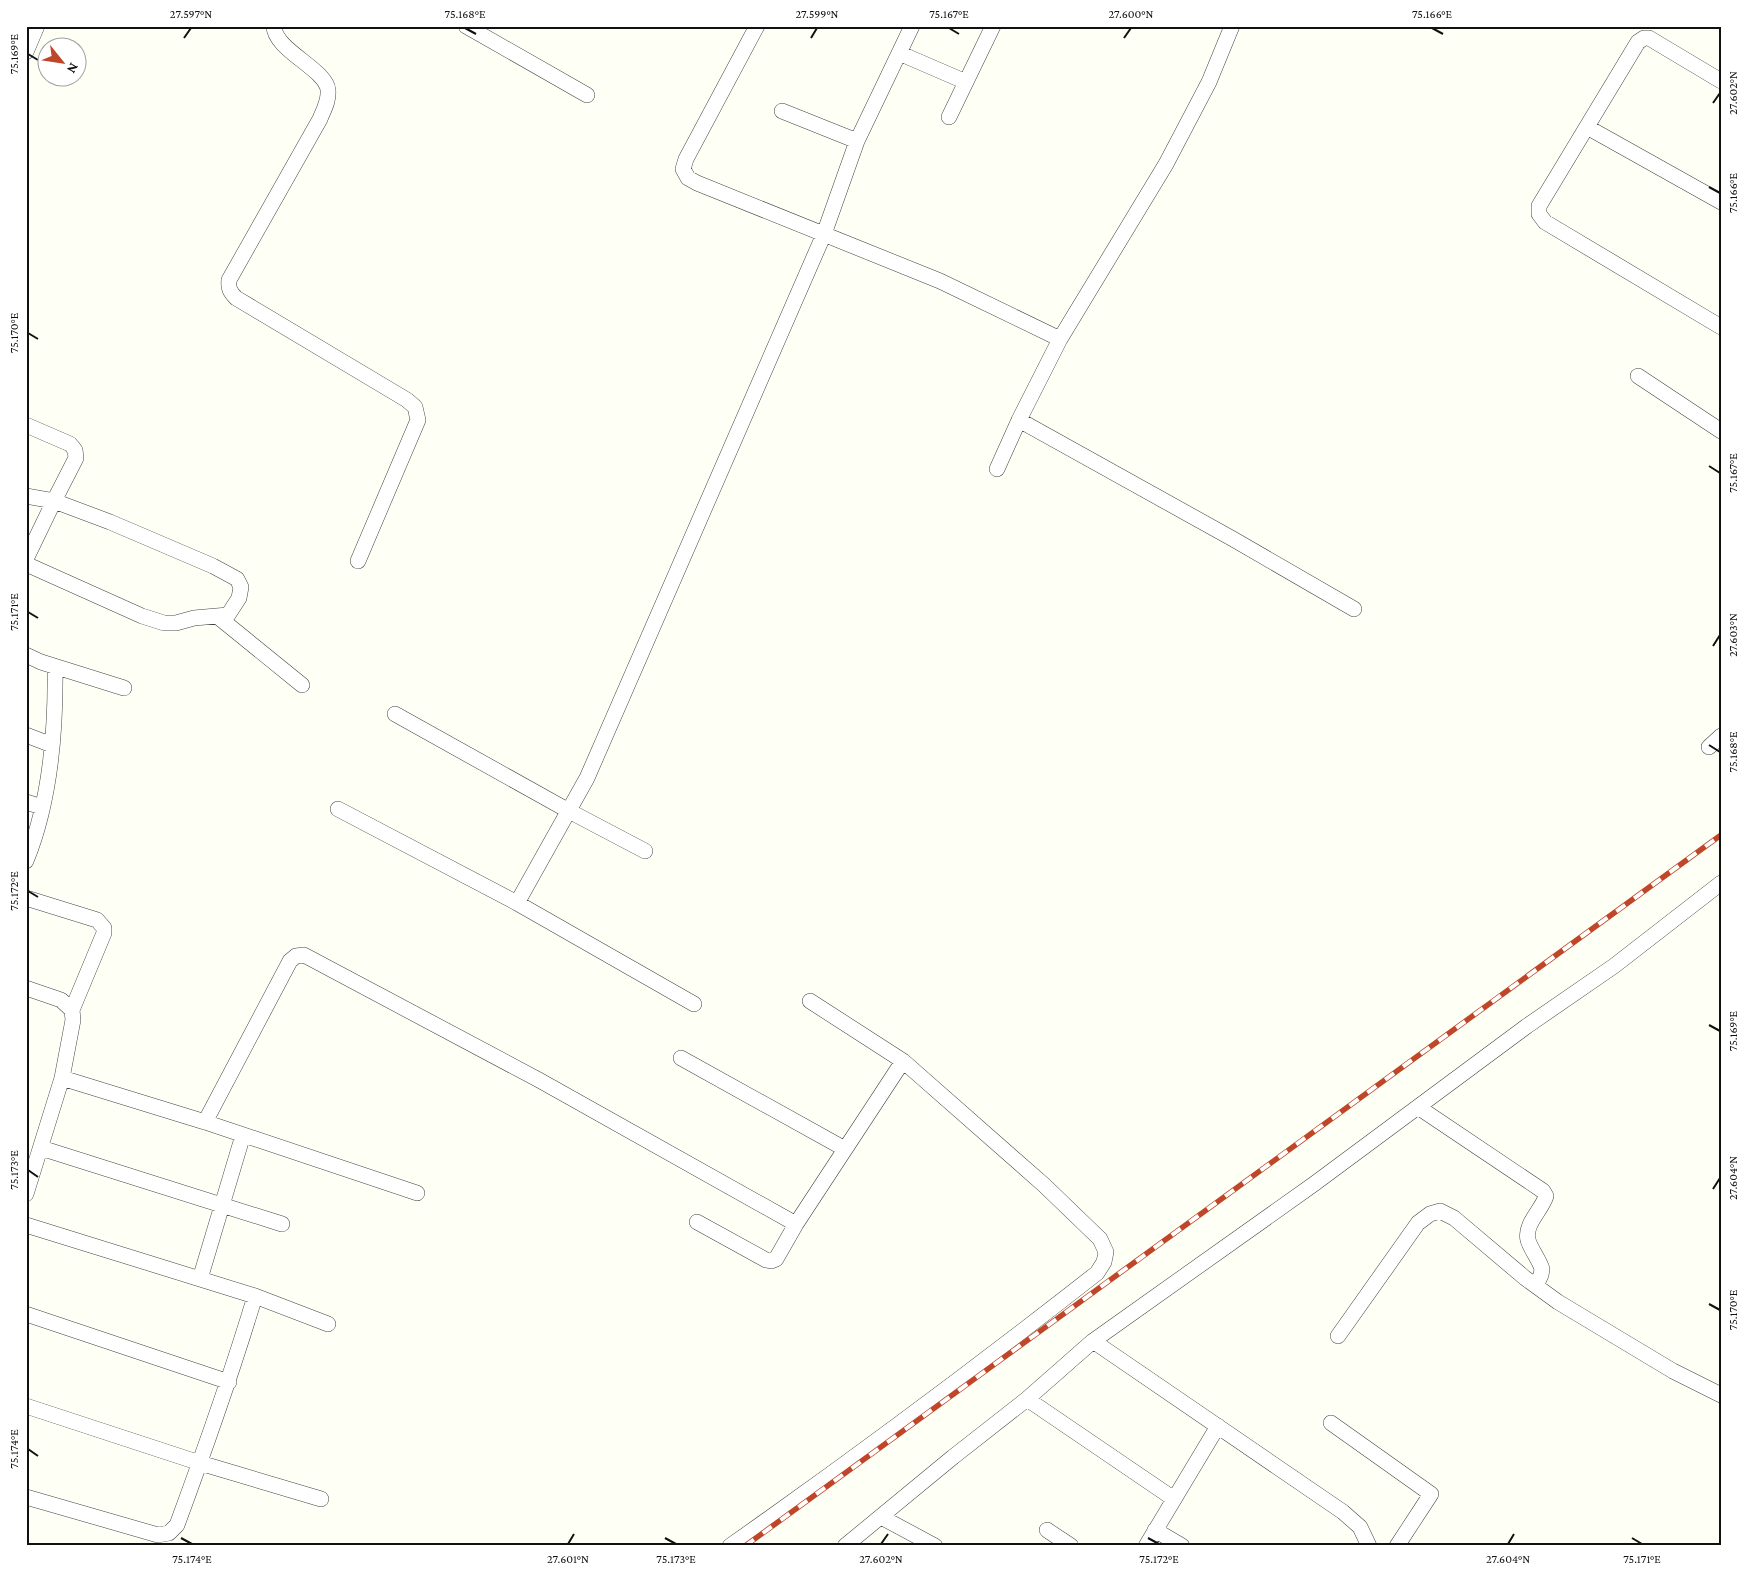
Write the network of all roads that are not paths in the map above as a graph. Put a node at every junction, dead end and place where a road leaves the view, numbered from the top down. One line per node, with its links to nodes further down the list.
1 (38, 26): 8 (street)
2 (274, 26): 29 (street)
3 (466, 26): 12 (street)
4 (757, 26): 18 (street)
5 (912, 26): 9 (street)
6 (994, 26): 11 (street)
7 (1232, 26): 20 (street)
8 (26, 52)
9 (899, 53): 11 (street); 16 (street)
10 (1721, 81): 15 (street)
11 (966, 82): 14 (street)
12 (587, 95)
13 (782, 111): 16 (street)
14 (949, 117)
15 (1587, 127): 17 (street); 19 (street)
16 (857, 142): 18 (street)
17 (1721, 202)
18 (824, 234): 20 (street); 45 (street)
19 (1721, 327)
20 (1060, 339): 22 (street)
21 (1638, 376): 24 (street)
22 (1019, 420): 25 (street); 31 (street)
23 (26, 425): 27 (street)
24 (1721, 431)
25 (997, 469)
26 (26, 496): 27 (street)
27 (54, 501): 28 (street); 32 (street)
28 (26, 559)
29 (358, 561)
30 (26, 564): 32 (street)
31 (1354, 609)
32 (217, 616): 35 (street)
33 (26, 655): 34 (street)
34 (55, 667): 36 (street); 40 (street)
35 (302, 685)
36 (124, 688)
37 (395, 714): 45 (street)
38 (26, 735): 40 (street)
39 (1721, 736): 41 (street)
40 (52, 745): 43 (street)
41 (1709, 747)
42 (26, 802): 43 (street)
43 (42, 807): 47 (street)
44 (338, 809): 50 (street)
45 (569, 811): 46 (street); 50 (street)
46 (645, 851)
47 (26, 861)
48 (1721, 883): 58 (street)
49 (26, 898): 54 (street)
50 (517, 903): 53 (street)
51 (26, 988): 54 (street)
52 (810, 1001): 56 (street)
53 (694, 1004)
54 (72, 1010): 57 (street)
55 (681, 1058): 62 (street)
56 (903, 1061): 62 (street); 91 (street)
57 (62, 1078): 59 (street); 61 (street)
58 (1418, 1107): 71 (street); 76 (street)
59 (205, 1122): 60 (street); 68 (street)
60 (243, 1135): 64 (street); 65 (street)
61 (41, 1148): 63 (street); 65 (street)
62 (846, 1149): 68 (street)
63 (26, 1194)
64 (417, 1194)
65 (222, 1205): 67 (street); 70 (street)
66 (697, 1222): 68 (street)
67 (282, 1224)
68 (796, 1224)
69 (26, 1225): 70 (street)
70 (200, 1279): 72 (street)
71 (1536, 1286): 75 (street); 78 (street)
72 (255, 1296): 74 (street); 77 (street)
73 (26, 1314): 77 (street)
74 (328, 1324)
75 (1338, 1336)
76 (1093, 1341): 79 (street); 82 (street)
77 (229, 1382): 83 (street)
78 (1721, 1395)
79 (1027, 1399): 86 (street); 87 (street)
80 (26, 1406): 83 (street)
81 (1331, 1423): 99 (street)
82 (1218, 1426): 86 (street); 98 (street)
83 (200, 1463): 84 (street); 85 (street)
84 (26, 1497)
85 (321, 1499)
86 (1174, 1499): 89 (street)
87 (881, 1517): 90 (street); 94 (street)
88 (1047, 1530): 95 (street)
89 (1155, 1530): 96 (street); 97 (street)
90 (865, 1531): 92 (street); 93 (street)
91 (730, 1546)
92 (845, 1546)
93 (858, 1546)
94 (935, 1546)
95 (1071, 1546)
96 (1146, 1546)
97 (1182, 1546)
98 (1369, 1546)
99 (1397, 1546)

